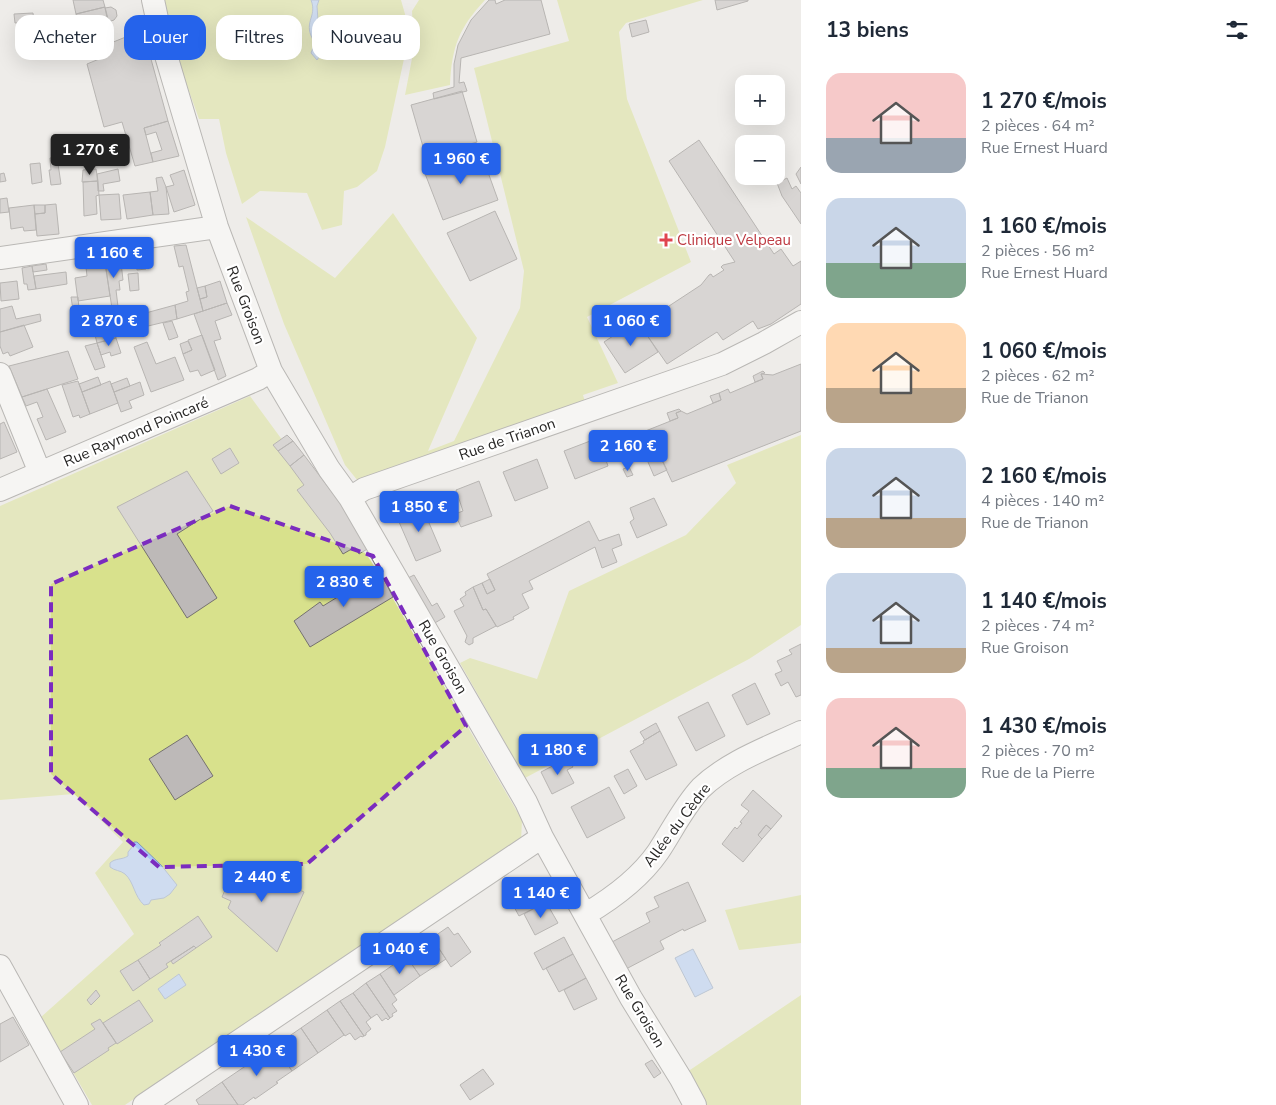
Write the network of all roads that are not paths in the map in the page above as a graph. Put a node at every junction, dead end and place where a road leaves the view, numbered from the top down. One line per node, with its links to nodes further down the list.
1 (153, 0): 2 (street, Rue Groison)
2 (217, 228): 3 (street); 5 (street, Rue Groison)
3 (0, 258)
4 (801, 322): 9 (street, Rue de Trianon)
5 (271, 371): 7 (street, Rue Raymond Poincaré); 9 (street, Rue Groison)
6 (0, 374): 7 (street)
7 (40, 473): 8 (street, Rue Raymond Poincaré)
8 (0, 490)
9 (350, 498): 11 (street, Rue Groison)
10 (801, 732): 12 (street, Allée du Cèdre)
11 (542, 837): 12 (street, Rue Groison); 15 (street)
12 (586, 914): 16 (street, Rue Groison)
13 (0, 966): 14 (street)
14 (77, 1105)
15 (144, 1105)
16 (695, 1105)

